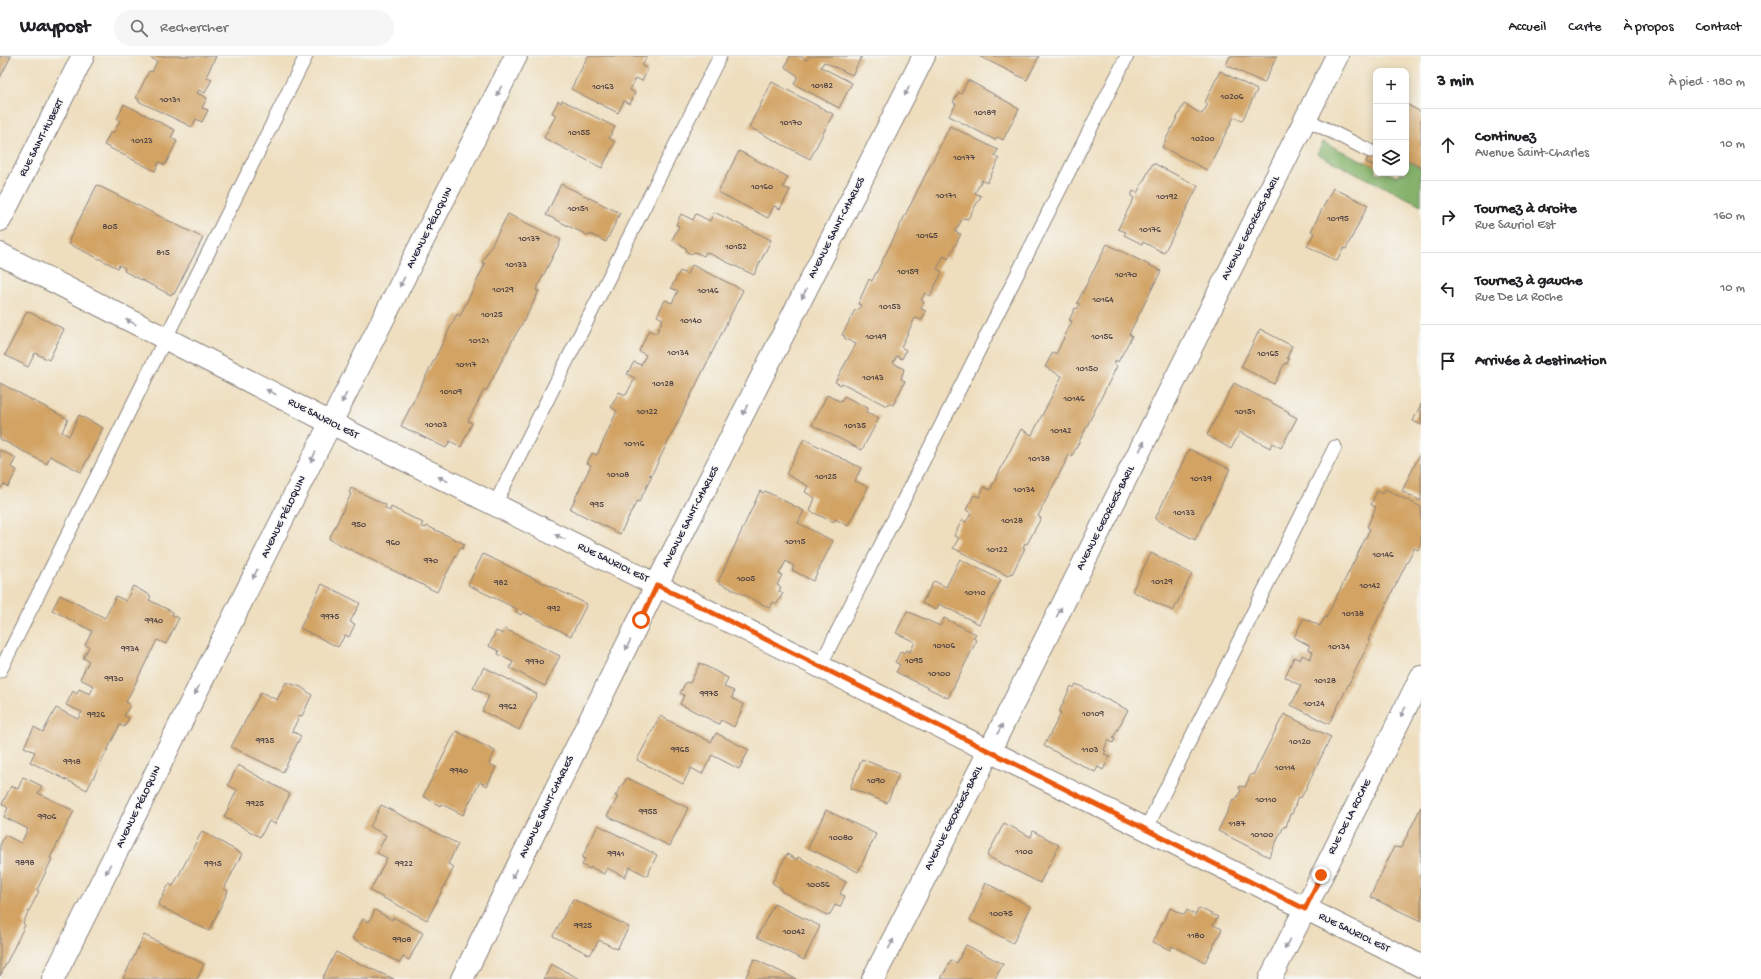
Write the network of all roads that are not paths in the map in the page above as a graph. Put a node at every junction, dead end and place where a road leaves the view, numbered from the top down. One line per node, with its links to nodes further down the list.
1 (83, 56): 10 (street, RUE SAINT-HUBERT)
2 (306, 56): 12 (lane)
3 (516, 56): 13 (street, AVENUE PÉLOQUIN, one-way to 13)
4 (720, 56): 15 (lane)
5 (924, 56): 16 (street, AVENUE SAINT-CHARLES, one-way to 16)
6 (1127, 56): 17 (lane)
7 (1337, 56): 8 (street, AVENUE GEORGES-BARIL)
8 (1306, 119): 9 (lane); 20 (street, AVENUE GEORGES-BARIL, one-way to 8)
9 (1370, 152)
10 (0, 220)
11 (0, 254): 12 (street, RUE SAURIOL EST, one-way to 11)
12 (166, 339): 13 (street, RUE SAURIOL EST, one-way to 12); 18 (lane)
13 (331, 423): 15 (street, RUE SAURIOL EST, one-way to 13); 24 (street, AVENUE PÉLOQUIN, one-way to 24)
14 (1335, 447): 21 (lane)
15 (495, 504): 16 (street, RUE SAURIOL EST, one-way to 15)
16 (657, 585): 17 (street, RUE SAURIOL EST); 25 (street, AVENUE SAINT-CHARLES, one-way to 25)
17 (820, 666): 20 (street, RUE SAURIOL EST)
18 (0, 671)
19 (1421, 677): 22 (street, RUE DE LA ROCHE, one-way to 22)
20 (989, 751): 21 (street, RUE SAURIOL EST); 26 (street, AVENUE GEORGES-BARIL, one-way to 20)
21 (1146, 828): 22 (street, RUE SAURIOL EST)
22 (1305, 909): 23 (street, RUE SAURIOL EST); 27 (street, RUE DE LA ROCHE, one-way to 27)
23 (1421, 966)
24 (53, 979)
25 (462, 979)
26 (873, 979)
27 (1270, 979)

